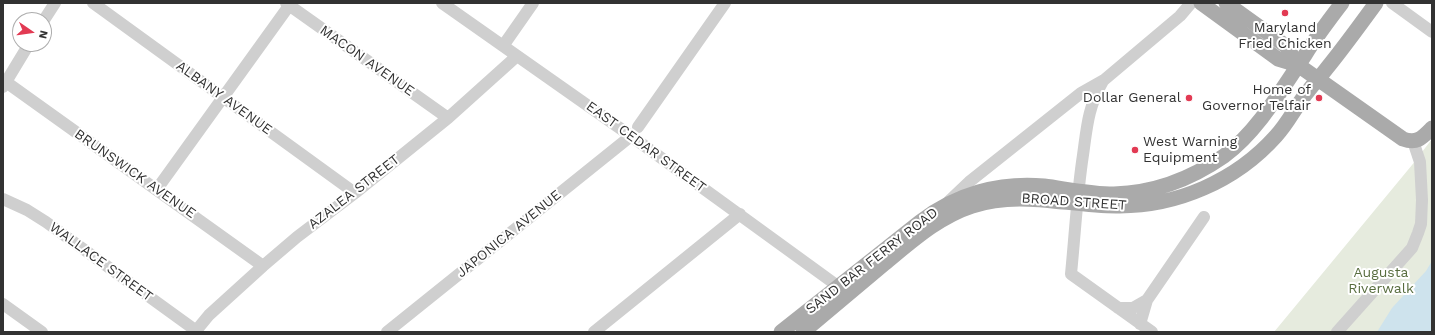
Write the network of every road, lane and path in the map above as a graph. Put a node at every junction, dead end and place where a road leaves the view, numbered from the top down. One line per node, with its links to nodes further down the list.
1 (55, 3): 13 (street)
2 (93, 3): 22 (street, ALBANY AVENUE)
3 (442, 3): 15 (street, EAST CEDAR STREET)
4 (533, 3): 15 (street)
5 (725, 3): 25 (street, JAPONICA AVENUE)
6 (1191, 3): 20 (street)
7 (1201, 3): 18 (main road)
8 (1226, 3): 18 (main road)
9 (1342, 3): 18 (main road, BROAD STREET)
10 (1376, 3): 19 (main road, BROAD STREET)
11 (1392, 3): 14 (street)
12 (288, 4): 22 (street); 23 (street, MACON AVENUE)
13 (49, 12)
14 (1432, 32)
15 (503, 46): 17 (street, EAST CEDAR STREET)
16 (24, 52): 21 (street)
17 (517, 56): 23 (street, AZALEA STREET); 25 (street, EAST CEDAR STREET)
18 (1298, 65): 19 (main road); 29 (main road, BROAD STREET)
19 (1318, 79): 26 (main road); 29 (main road, BROAD STREET)
20 (1104, 80): 29 (street); 31 (street)
21 (4, 85): 27 (street, BRUNSWICK AVENUE)
22 (223, 97): 27 (street); 28 (street, ALBANY AVENUE)
23 (448, 118): 28 (street, AZALEA STREET)
24 (1432, 128): 26 (main road)
25 (634, 131): 32 (street, EAST CEDAR STREET); 43 (street, JAPONICA AVENUE)
26 (1413, 141): 48 (street)
27 (157, 189): 35 (street, BRUNSWICK AVENUE)
28 (356, 193): 35 (street, AZALEA STREET)
29 (1078, 197): 31 (main road, BROAD STREET); 34 (main road, BROAD STREET); 39 (street)
30 (3, 199): 41 (street, WALLACE STREET)
31 (945, 205): 36 (main road, SAND BAR FERRY ROAD)
32 (740, 214): 36 (street, EAST CEDAR STREET); 44 (street)
33 (1204, 217): 37 (street)
34 (913, 241): 36 (main road, SAND BAR FERRY ROAD)
35 (264, 266): 41 (street, AZALEA STREET)
36 (844, 290): 45 (main road, SAND BAR FERRY ROAD); 46 (main road, SAND BAR FERRY ROAD)
37 (1148, 300): 39 (street); 40 (street)
38 (3, 304): 42 (street)
39 (1118, 308): 40 (street)
40 (1140, 324): 47 (street)
41 (196, 331)
42 (42, 332)
43 (387, 332)
44 (594, 332)
45 (781, 332)
46 (803, 332)
47 (1152, 332)
48 (1336, 332)

